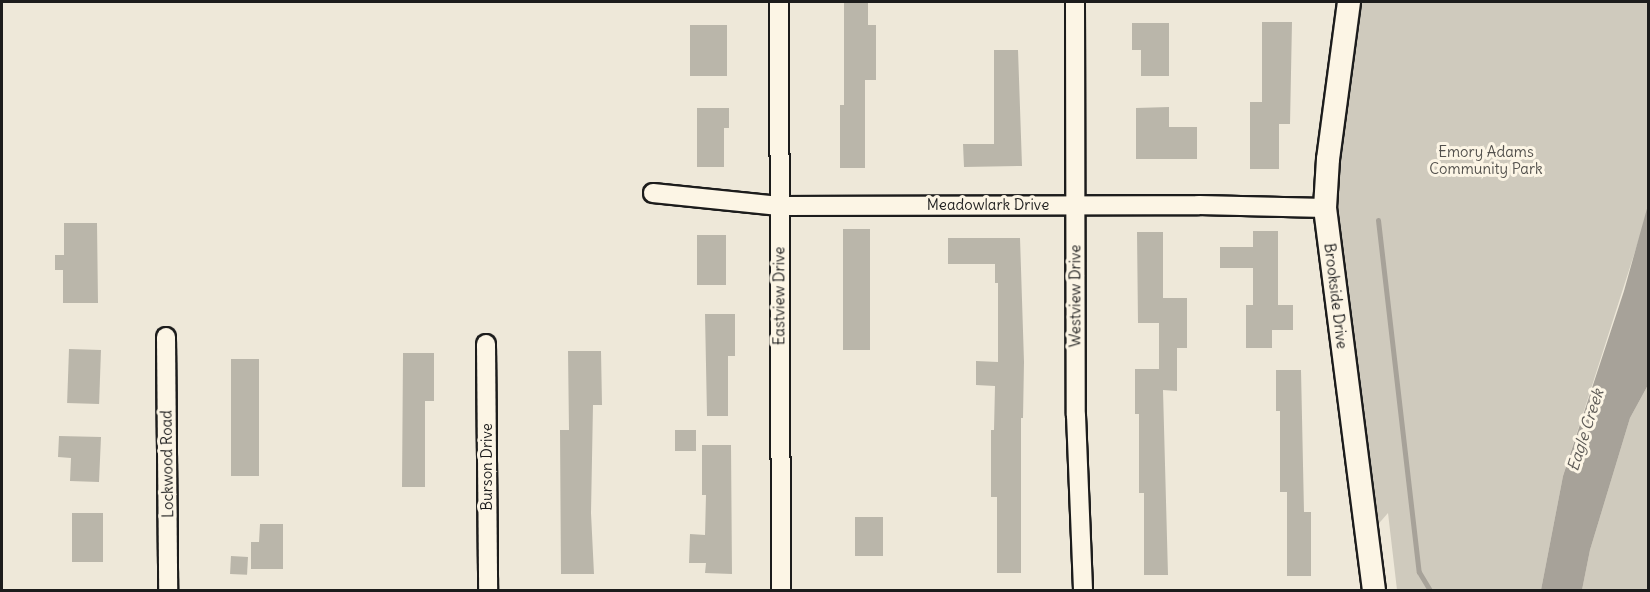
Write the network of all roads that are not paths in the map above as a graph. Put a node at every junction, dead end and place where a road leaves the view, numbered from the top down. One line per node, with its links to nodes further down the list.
1 (779, 2): 6 (street, Eastview Drive)
2 (1075, 2): 5 (street, Westview Drive)
3 (1349, 2): 7 (street, Brookside Drive)
4 (653, 193): 6 (street, Meadowlark Drive)
5 (1074, 205): 6 (street, Meadowlark Drive); 7 (street, Meadowlark Drive); 13 (street, Westview Drive)
6 (779, 206): 12 (street, Eastview Drive)
7 (1325, 208): 14 (street, Brookside Drive)
8 (166, 338): 10 (street, Lockwood Road)
9 (486, 344): 11 (street, Burson Drive)
10 (168, 591)
11 (488, 591)
12 (781, 591)
13 (1083, 591)
14 (1374, 591)

